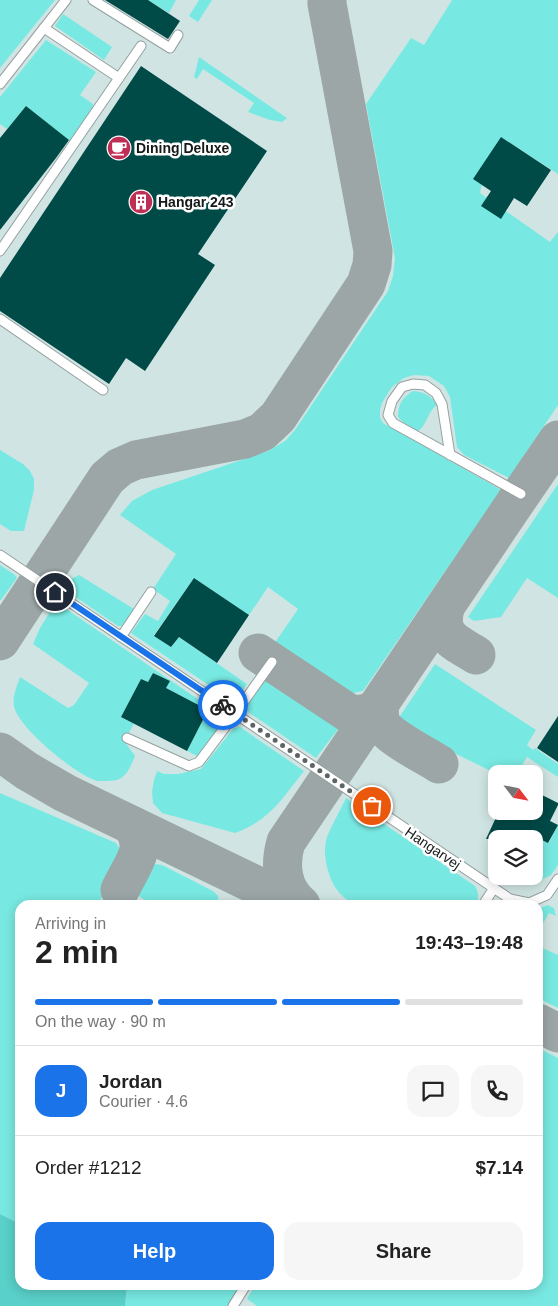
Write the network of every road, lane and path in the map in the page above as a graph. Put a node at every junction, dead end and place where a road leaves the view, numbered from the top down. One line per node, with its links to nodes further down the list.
1 (66, 0): 3 (lane)
2 (93, 0): 4 (lane)
3 (44, 28): 6 (lane); 7 (lane)
4 (178, 35)
5 (141, 46): 6 (lane)
6 (119, 78): 8 (lane)
7 (0, 84)
8 (0, 251)
9 (0, 319): 10 (lane)
10 (103, 390)
11 (450, 455): 11 (lane); 12 (lane)
12 (521, 494)
13 (0, 555): 15 (lane, Hangarvej)
14 (151, 592): 15 (lane)
15 (121, 637): 17 (lane, Hangarvej)
16 (272, 662): 17 (lane)
17 (235, 714): 18 (lane); 20 (lane, Hangarvej)
18 (127, 738)
19 (558, 879): 23 (lane, Hangarvej)
20 (494, 888): 21 (lane); 22 (lane, Hangarvej)
21 (486, 900)
22 (510, 900)
23 (535, 900)
24 (243, 1290): 25 (lane)
25 (233, 1306)

